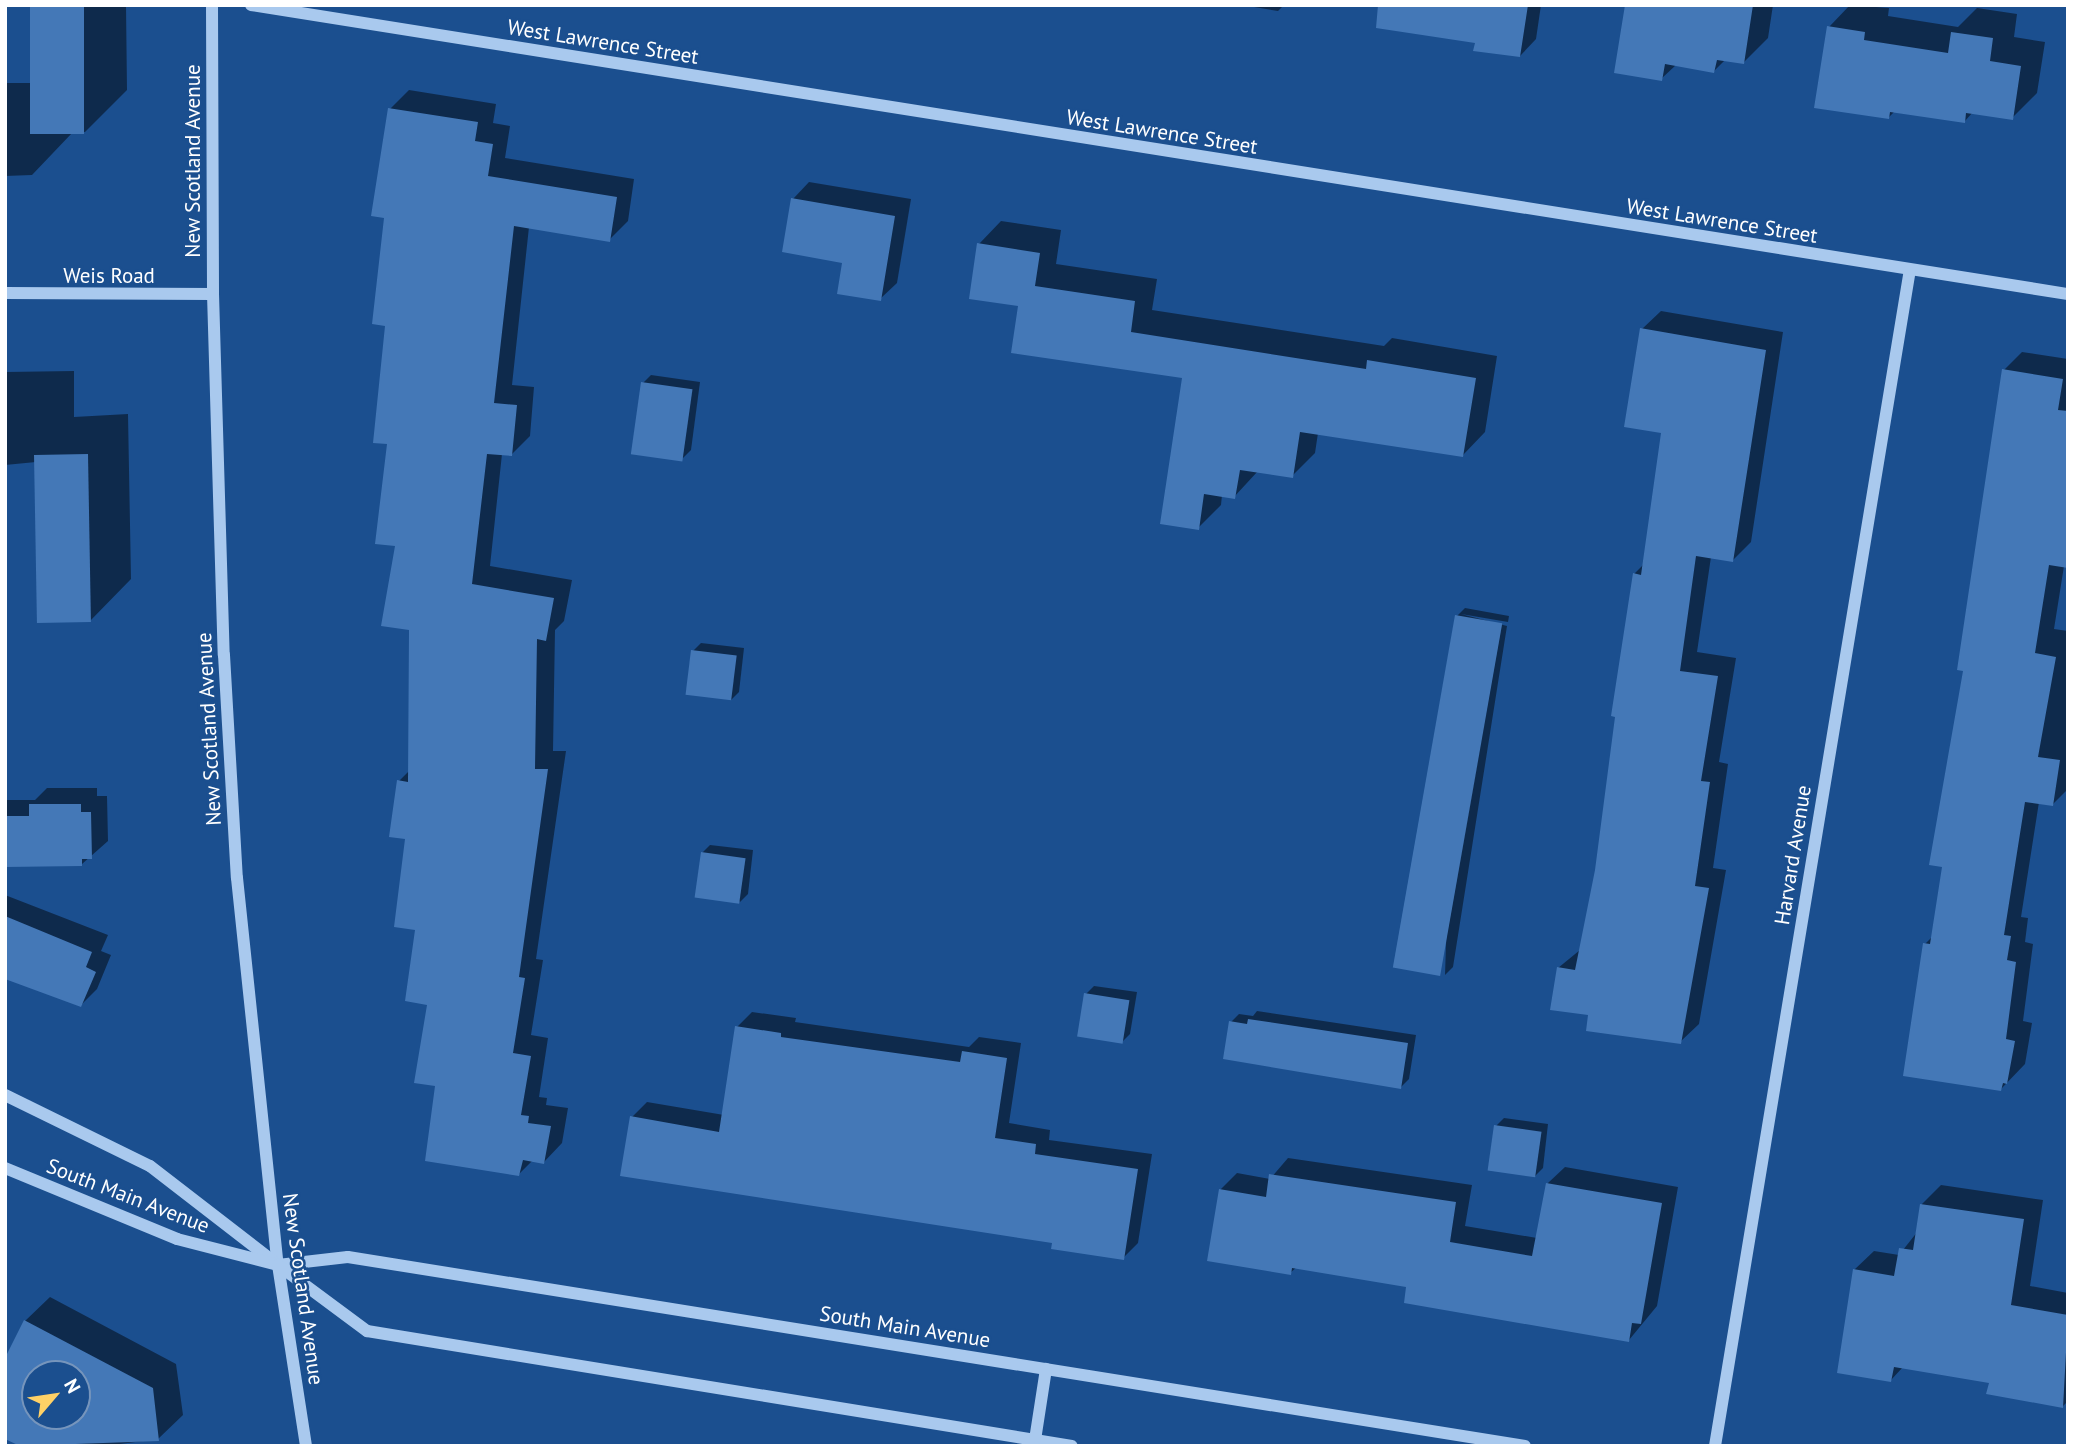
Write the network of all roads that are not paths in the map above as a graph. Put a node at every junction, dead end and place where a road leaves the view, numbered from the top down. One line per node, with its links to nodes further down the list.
1 (212, 5): 5 (street, New Scotland Avenue)
2 (251, 5): 3 (street, West Lawrence Street)
3 (1910, 270): 6 (street, West Lawrence Street); 15 (street, Harvard Avenue)
4 (5, 293): 5 (street, Weis Road)
5 (213, 295): 9 (street, New Scotland Avenue)
6 (2068, 295)
7 (5, 1095): 9 (street, South Main Avenue)
8 (5, 1168): 9 (street, South Main Avenue)
9 (278, 1265): 10 (street, South Main Avenue); 11 (street, South Main Avenue); 12 (street, New Scotland Avenue)
10 (1046, 1369): 11 (street); 14 (street, South Main Avenue)
11 (1035, 1440): 13 (street, South Main Avenue)
12 (306, 1446)
13 (1072, 1446)
14 (1525, 1446)
15 (1715, 1446)

